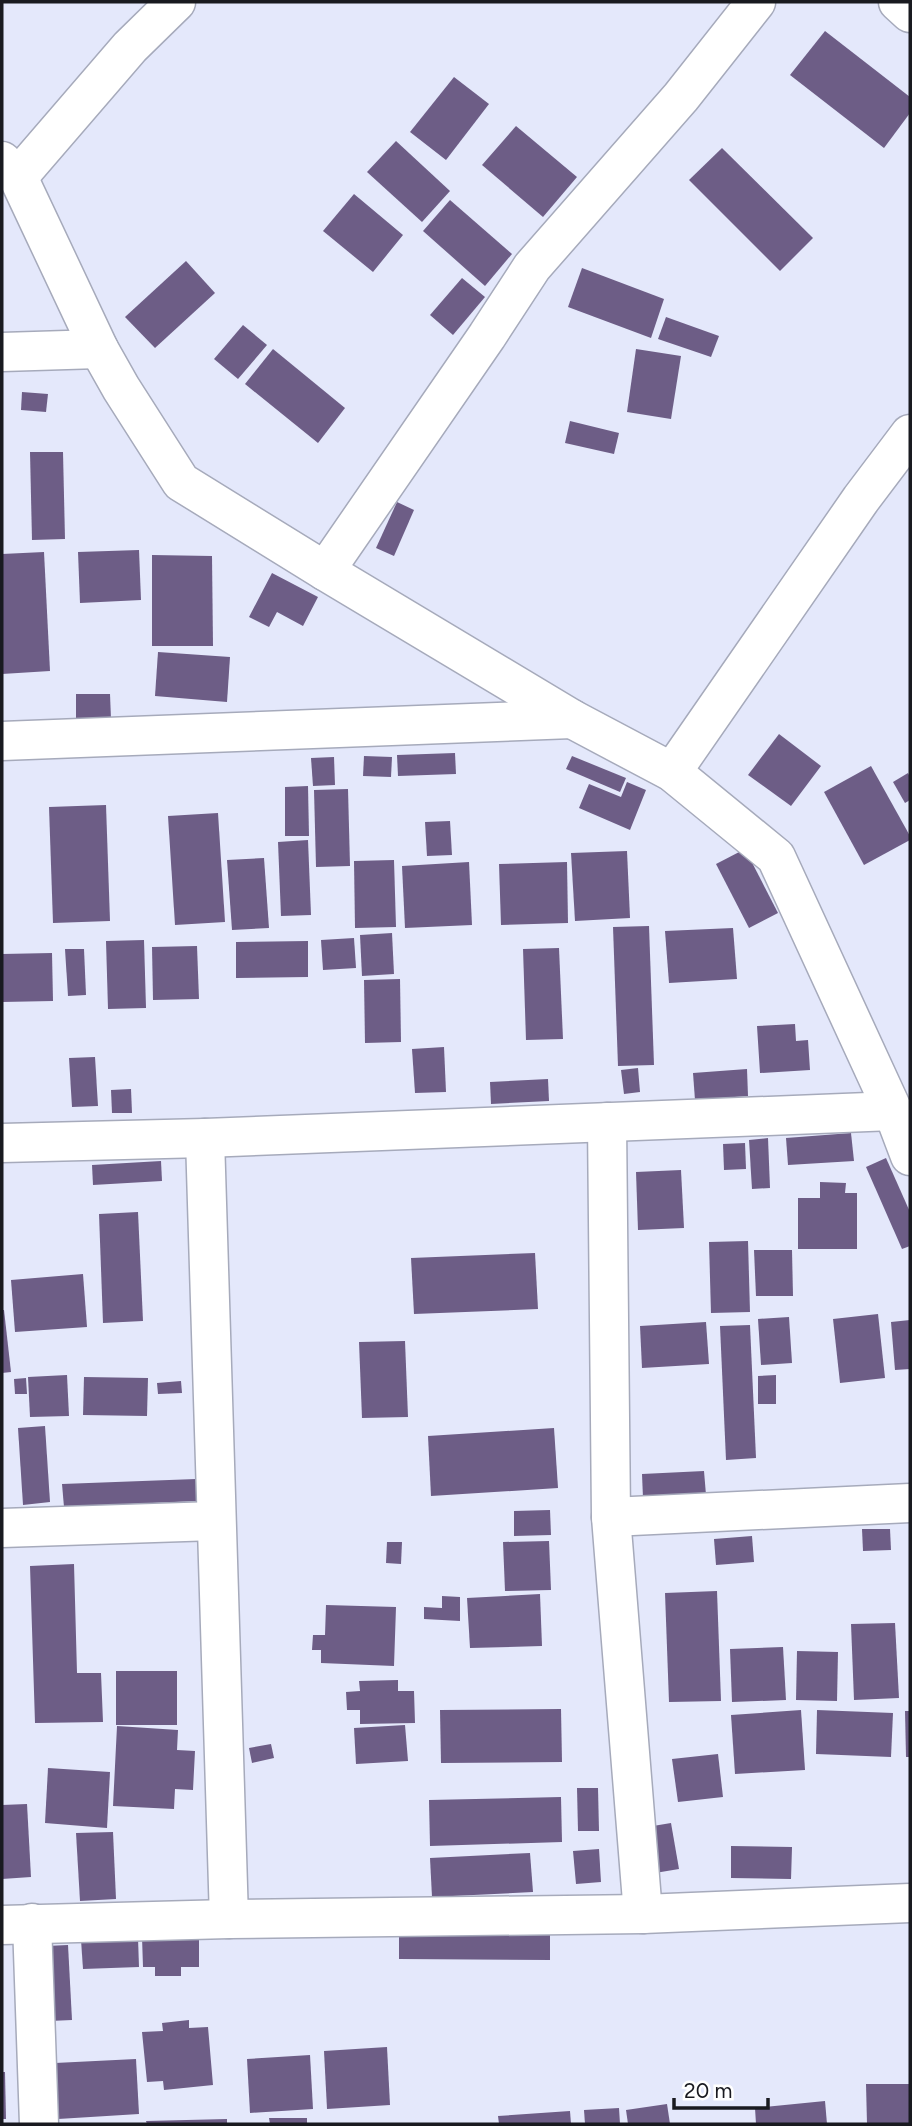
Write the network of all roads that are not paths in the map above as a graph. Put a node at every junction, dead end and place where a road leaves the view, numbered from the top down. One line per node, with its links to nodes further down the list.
1 (176, 2): 5 (street)
2 (756, 2): 9 (street)
3 (898, 2): 4 (street)
4 (910, 13)
5 (10, 169): 6 (street)
6 (99, 349): 7 (street); 9 (street)
7 (2, 352)
8 (910, 434): 12 (street)
9 (325, 571): 10 (street)
10 (572, 719): 11 (street); 12 (street)
11 (2, 741)
12 (672, 772): 13 (street)
13 (893, 1111): 14 (street); 17 (street)
14 (607, 1122): 15 (street); 19 (street)
15 (205, 1138): 16 (street); 20 (street)
16 (2, 1143)
17 (910, 1156)
18 (910, 1503): 19 (street)
19 (611, 1517): 23 (street)
20 (215, 1521): 21 (street); 24 (street)
21 (2, 1528)
22 (910, 1903): 23 (street)
23 (643, 1914): 24 (street)
24 (229, 1919): 25 (street)
25 (17, 1924): 26 (street)
26 (38, 2124)

